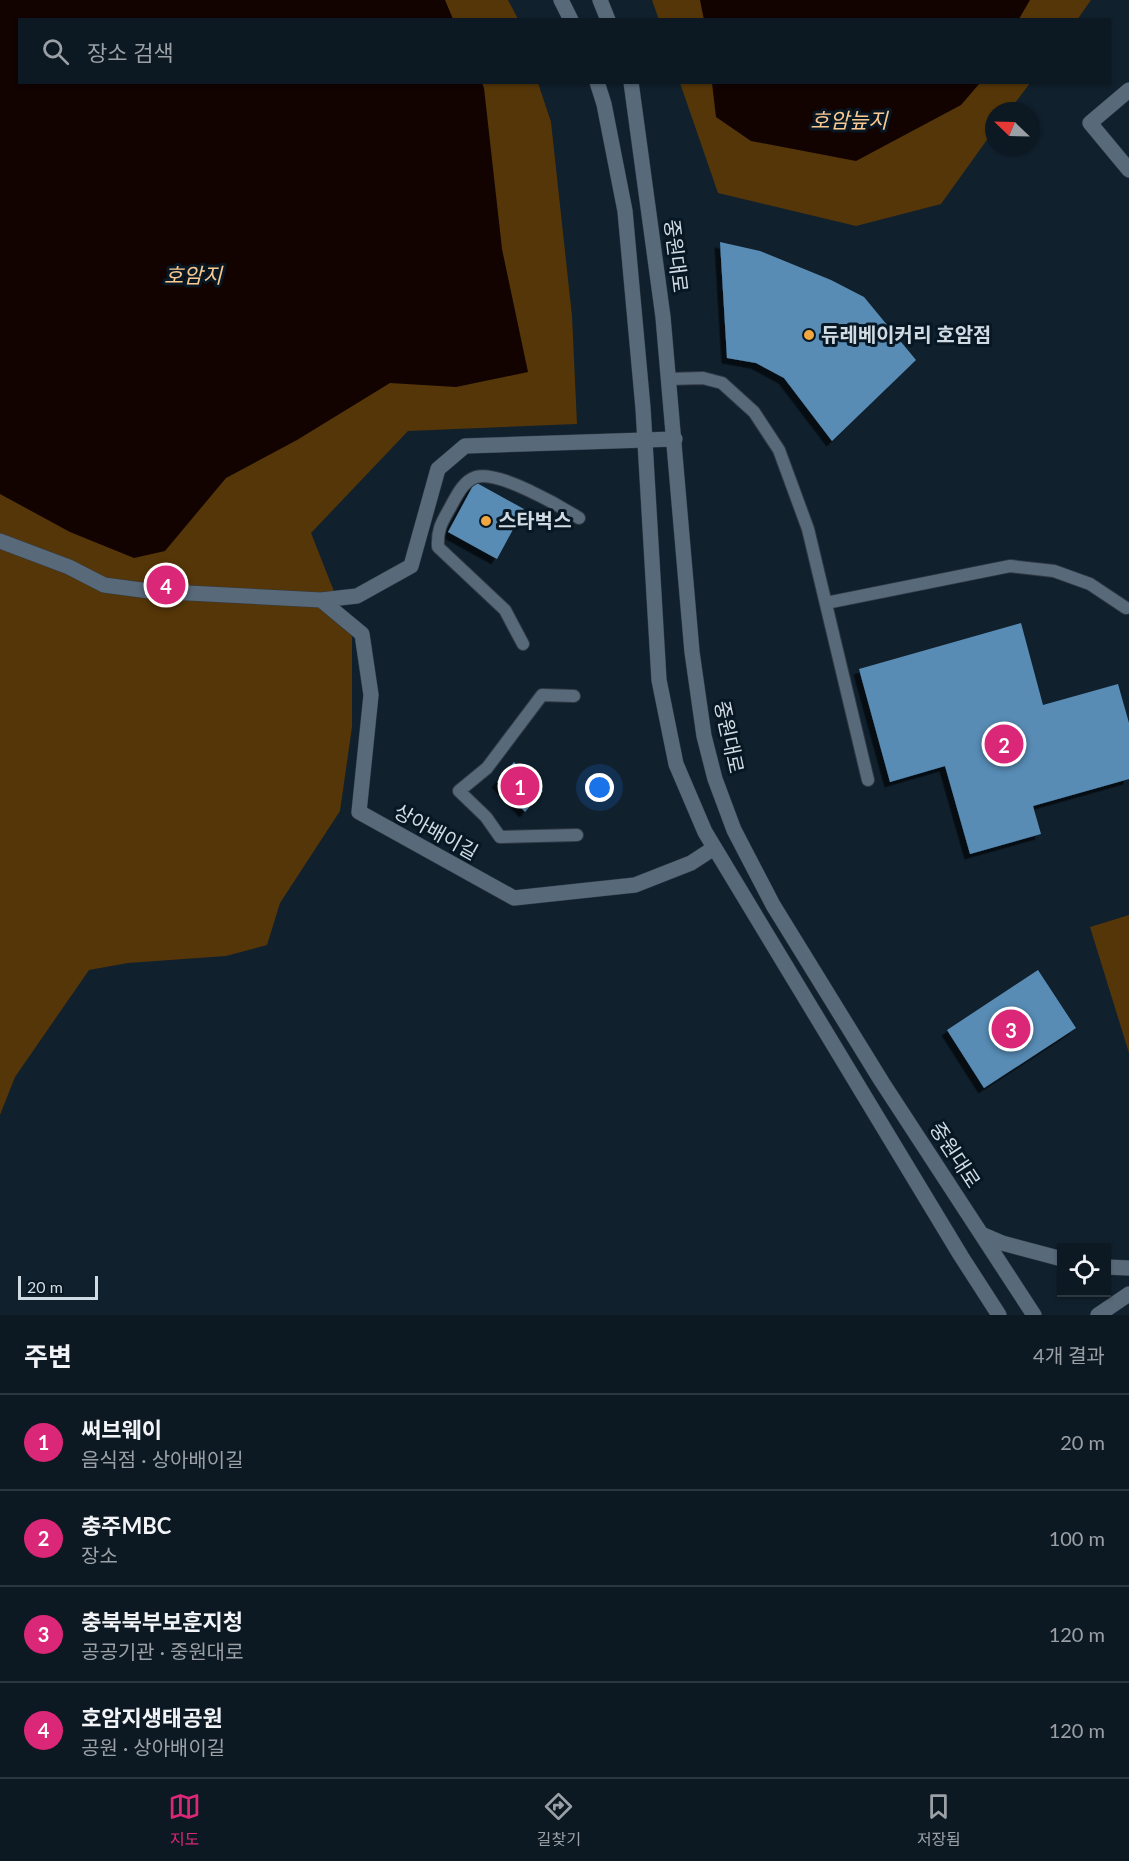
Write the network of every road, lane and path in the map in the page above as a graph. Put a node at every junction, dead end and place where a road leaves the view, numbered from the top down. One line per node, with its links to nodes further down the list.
1 (561, 0): 3 (main road)
2 (600, 0): 4 (main road)
3 (570, 18)
4 (607, 18)
5 (598, 84): 11 (main road)
6 (631, 84): 9 (main road, 중원대로)
7 (1129, 90): 8 (main road)
8 (1129, 170)
9 (668, 379): 10 (main road, 중원대로); 15 (lane)
10 (675, 439): 11 (main road); 22 (main road, 중원대로)
11 (645, 441): 14 (main road); 21 (main road)
12 (579, 518): 17 (lane)
13 (0, 541): 14 (main road)
14 (321, 600): 21 (main road, 상아배이길)
15 (826, 603): 16 (lane); 19 (lane)
16 (1126, 608)
17 (523, 644)
18 (574, 696): 20 (lane)
19 (868, 780)
20 (577, 835)
21 (714, 848): 27 (main road)
22 (981, 1234): 23 (main road); 28 (main road, 중원대로)
23 (1057, 1258)
24 (1111, 1267): 25 (main road)
25 (1129, 1268)
26 (1129, 1294): 29 (main road)
27 (999, 1315)
28 (1034, 1315)
29 (1098, 1315)

